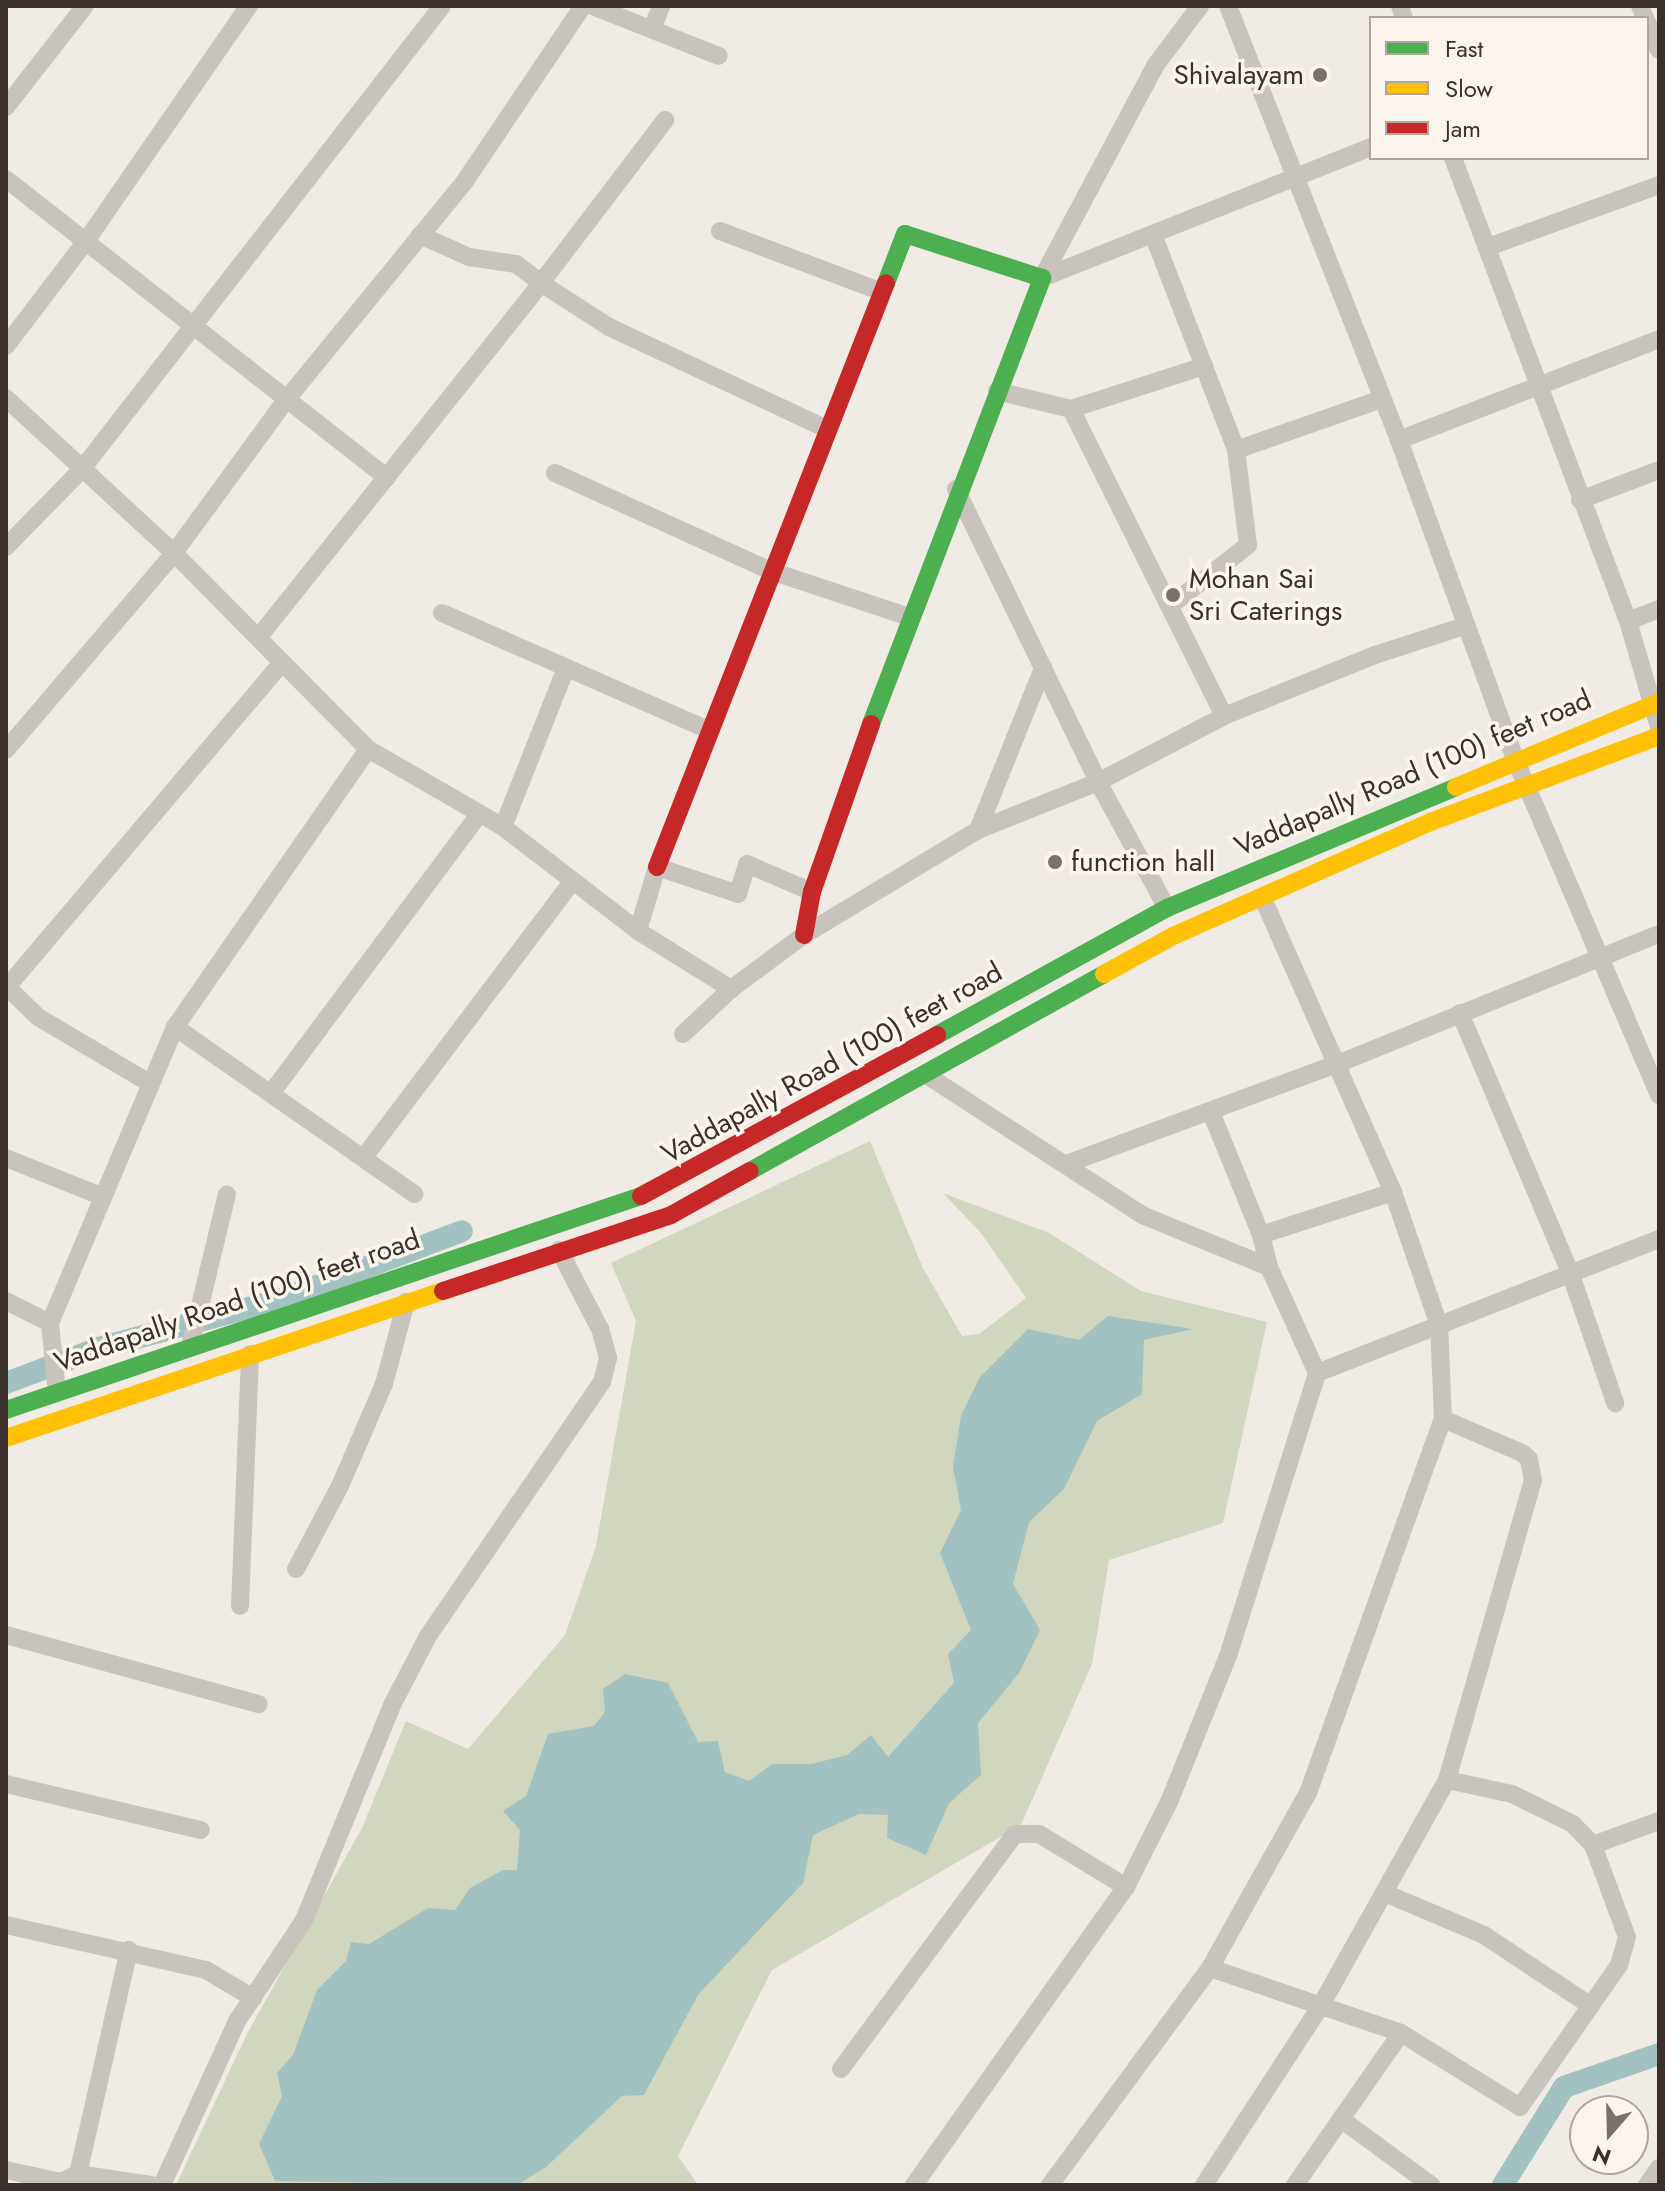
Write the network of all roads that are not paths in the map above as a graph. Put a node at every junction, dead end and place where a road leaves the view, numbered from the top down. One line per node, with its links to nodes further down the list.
1 (85, 6): 11 (street)
2 (249, 6): 21 (street)
3 (442, 6): 26 (street)
4 (583, 6): 19 (street)
5 (592, 6): 9 (street)
6 (661, 6): 9 (street)
7 (1200, 6): 23 (street)
8 (1228, 6): 15 (street)
9 (653, 27): 10 (street)
10 (719, 56)
11 (6, 107)
12 (665, 120): 24 (street)
13 (1369, 148): 15 (street)
14 (1454, 160): 22 (street)
15 (1296, 177): 20 (street); 32 (street)
16 (6, 179): 21 (street)
17 (1659, 185): 22 (street)
18 (720, 231): 25 (street)
19 (420, 235): 24 (street); 33 (street)
20 (1154, 237): 23 (street); 29 (street)
21 (86, 241): 26 (street); 28 (street)
22 (1488, 247): 30 (street)
23 (1042, 278): 25 (main road); 31 (main road)
24 (541, 283): 36 (street); 42 (street)
25 (882, 292): 36 (main road)
26 (190, 323): 33 (street); 39 (street)
27 (1659, 339): 30 (street)
28 (6, 346)
29 (1204, 366): 35 (street); 38 (street)
30 (1538, 383): 37 (street); 44 (street)
31 (997, 391): 35 (street); 43 (main road)
32 (1382, 399): 37 (street); 38 (street)
33 (286, 400): 42 (street); 46 (street)
34 (9, 406): 39 (street)
35 (1071, 409): 48 (street)
36 (827, 429): 47 (main road)
37 (1399, 440): 53 (street)
38 (1236, 450): 48 (street)
39 (82, 469): 45 (street); 46 (street)
40 (1659, 470): 44 (street)
41 (555, 473): 47 (street)
42 (387, 478): 54 (street)
43 (956, 489): 51 (main road); 57 (street)
44 (1580, 500): 52 (street)
45 (6, 547)
46 (174, 553): 54 (street); 64 (street)
47 (771, 571): 51 (street); 61 (main road)
48 (1170, 606): 59 (street)
49 (1659, 609): 52 (street)
50 (442, 613): 56 (street)
51 (909, 617): 73 (main road)
52 (1628, 621): 58 (street)
53 (1464, 626): 59 (street); 65 (street)
54 (258, 638): 55 (street)
55 (282, 663): 63 (street); 80 (street)
56 (566, 668): 61 (street); 69 (street)
57 (1043, 668): 66 (street); 70 (street)
58 (1655, 704): 60 (street); 65 (main road, Vaddapally Road (100) feet road)
59 (1224, 716): 66 (street)
60 (1659, 727)
61 (709, 730): 71 (main road)
62 (1659, 736): 67 (main road)
63 (368, 749): 68 (street); 83 (street)
64 (6, 750)
65 (1515, 759): 67 (street); 75 (main road, Vaddapally Road (100) feet road)
66 (1098, 782): 70 (street); 75 (street)
67 (1526, 784): 74 (main road); 79 (street)
68 (479, 814): 69 (street); 88 (street)
69 (503, 827): 72 (street)
70 (978, 830): 78 (street)
71 (657, 867): 73 (street); 76 (street)
72 (573, 881): 76 (street); 91 (street)
73 (812, 892): 78 (main road)
74 (1263, 898): 85 (street); 86 (main road)
75 (1167, 908): 107 (main road, Vaddapally Road (100) feet road)
76 (638, 931): 81 (street)
77 (1659, 934): 79 (street)
78 (804, 935): 81 (street)
79 (1602, 955): 82 (street); 89 (street)
80 (6, 986): 87 (street)
81 (731, 989): 84 (street)
82 (1460, 1013): 85 (street); 102 (street)
83 (175, 1027): 87 (street); 88 (street)
84 (683, 1034)
85 (1337, 1064): 90 (street); 94 (street)
86 (925, 1074): 93 (street); 100 (main road)
87 (149, 1083): 97 (street)
88 (272, 1092): 91 (street)
89 (1659, 1095)
90 (1211, 1112): 93 (street); 98 (street)
91 (364, 1157): 96 (street)
92 (6, 1158): 97 (street)
93 (1069, 1163): 101 (street)
94 (1393, 1192): 98 (street); 106 (street)
95 (227, 1194): 107 (street)
96 (414, 1194)
97 (101, 1196): 105 (street)
98 (1261, 1235): 101 (street)
99 (1659, 1239): 102 (street)
100 (559, 1250): 104 (main road); 129 (street)
101 (1269, 1267): 109 (street)
102 (1570, 1272): 106 (street); 111 (street)
103 (6, 1301): 105 (street)
104 (406, 1302): 108 (main road); 115 (street)
105 (50, 1323): 110 (street)
106 (1439, 1325): 109 (street); 113 (street)
107 (190, 1347): 110 (main road, Vaddapally Road (100) feet road)
108 (250, 1354): 114 (main road); 116 (street)
109 (1317, 1373): 124 (street)
110 (57, 1393): 112 (main road, Vaddapally Road (100) feet road)
111 (1615, 1403)
112 (6, 1410)
113 (1443, 1419): 119 (street); 128 (street)
114 (6, 1438)
115 (296, 1569)
116 (240, 1606)
117 (6, 1635): 118 (street)
118 (259, 1704)
119 (1447, 1780): 123 (street); 125 (street)
120 (6, 1784): 122 (street)
121 (1659, 1821): 123 (street)
122 (201, 1830)
123 (1593, 1845): 130 (street)
124 (1126, 1887): 133 (street); 140 (street)
125 (1387, 1894): 130 (street); 131 (street)
126 (6, 1925): 127 (street)
127 (129, 1950): 129 (street); 137 (street)
128 (1210, 1968): 131 (street); 141 (street)
129 (253, 1998): 139 (street)
130 (1591, 2006): 132 (street)
131 (1320, 2007): 132 (street); 142 (street)
132 (1401, 2033): 134 (street)
133 (841, 2069)
134 (1341, 2119): 143 (street); 144 (street)
135 (1659, 2168): 145 (street)
136 (6, 2170): 137 (street)
137 (78, 2174): 138 (street)
138 (152, 2185)
139 (162, 2185)
140 (914, 2185)
141 (1050, 2185)
142 (1204, 2185)
143 (1295, 2185)
144 (1431, 2185)
145 (1647, 2185)

